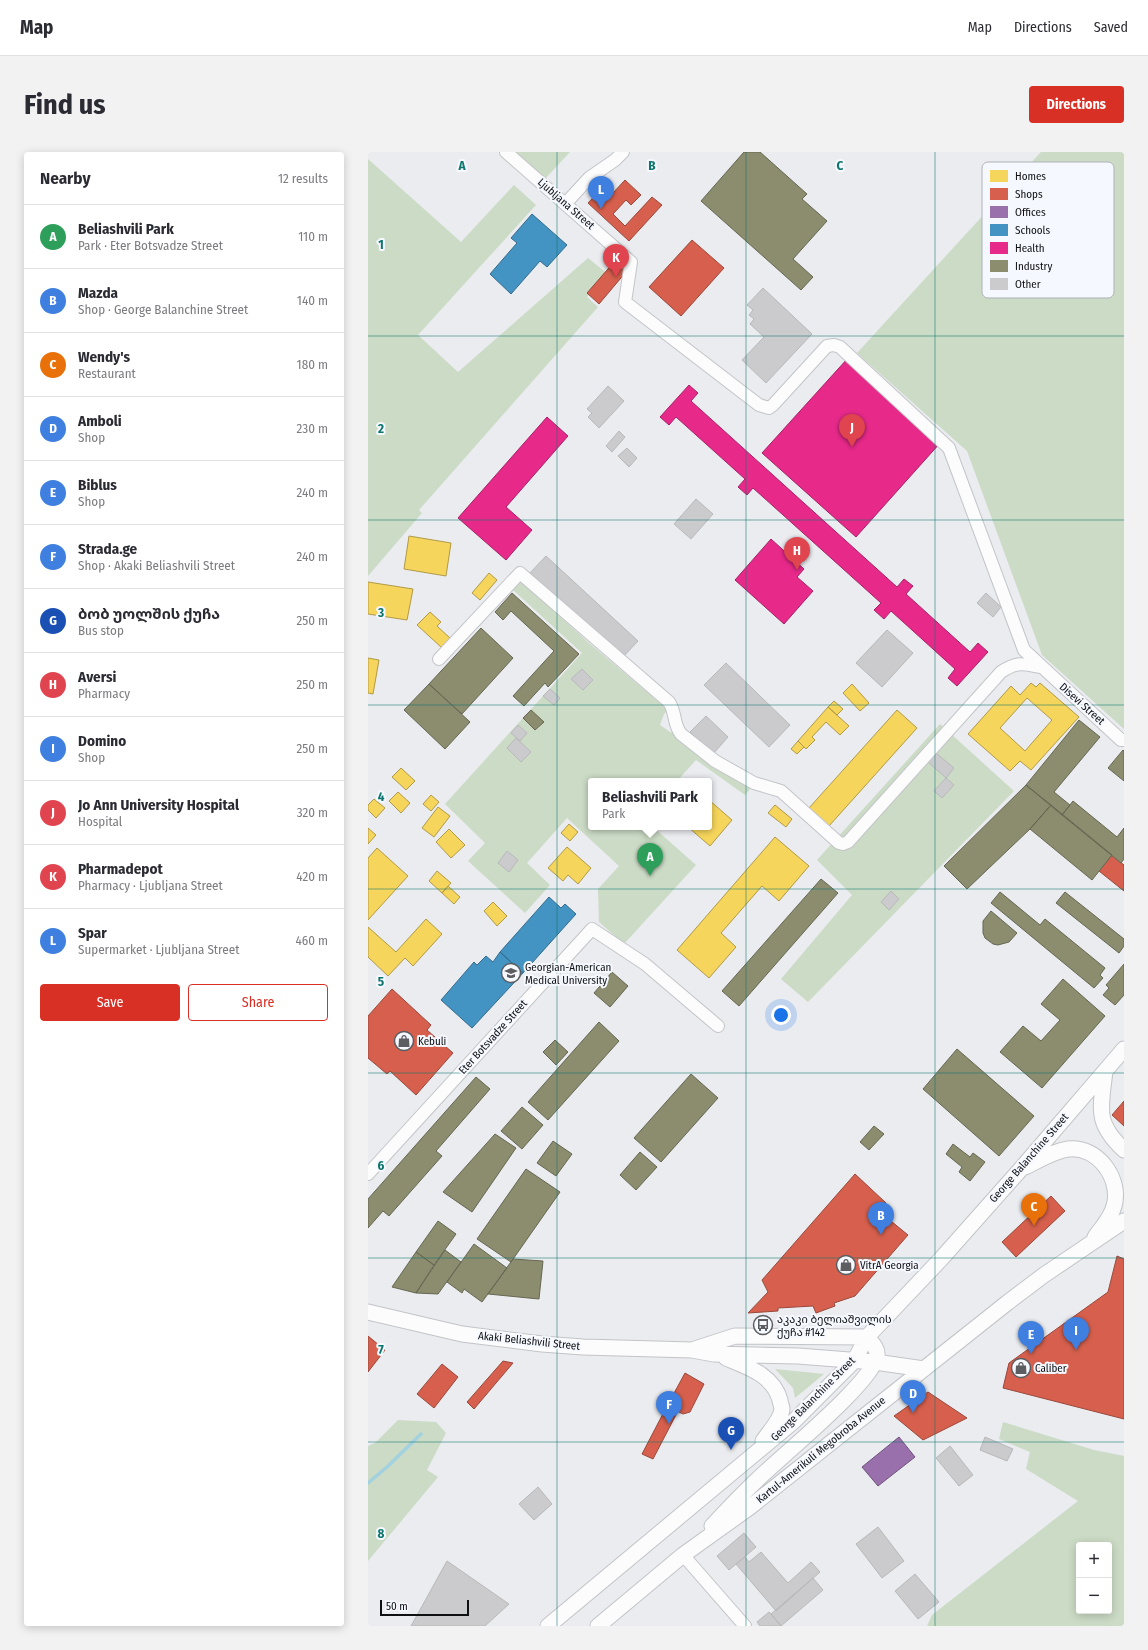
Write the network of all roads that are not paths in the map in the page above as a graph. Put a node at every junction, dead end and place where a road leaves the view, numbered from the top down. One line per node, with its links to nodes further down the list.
1 (506, 152): 3 (street, Ljubljana Street)
2 (623, 152): 3 (street)
3 (566, 203): 4 (street, Ljubljana Street)
4 (625, 302): 6 (street, Disevi Street)
5 (439, 660): 6 (street)
6 (1041, 666): 7 (street, Disevi Street)
7 (1124, 740)
8 (718, 1026): 13 (street, Eter Botsvadze Street)
9 (1124, 1048): 10 (main road, George Balanchine Street)
10 (1105, 1071): 11 (main road); 12 (main road, George Balanchine Street)
11 (1124, 1150)
12 (1020, 1170): 15 (main road); 17 (main road, George Balanchine Street)
13 (368, 1174)
14 (1124, 1221): 15 (main road, Kartul-Amerikuli Megobroba Avenue)
15 (1091, 1243): 22 (main road, Kartul-Amerikuli Megobroba Avenue)
16 (368, 1312): 18 (main road, Akaki Beliashvili Street)
17 (868, 1337): 18 (main road, Akaki Beliashvili Street); 20 (main road, George Balanchine Street); 21 (main road)
18 (692, 1350): 19 (main road, Akaki Beliashvili Street)
19 (714, 1354): 20 (main road, Akaki Beliashvili Street); 23 (main road)
20 (854, 1360): 21 (main road, Akaki Beliashvili Street); 23 (main road, George Balanchine Street)
21 (875, 1362): 22 (main road, Akaki Beliashvili Street); 24 (main road)
22 (924, 1369): 24 (main road, Kartul-Amerikuli Megobroba Avenue)
23 (753, 1456): 25 (main road, George Balanchine Street)
24 (683, 1555): 26 (main road, Kartul-Amerikuli Megobroba Avenue); 27 (street)
25 (548, 1626)
26 (598, 1626)
27 (745, 1626)

